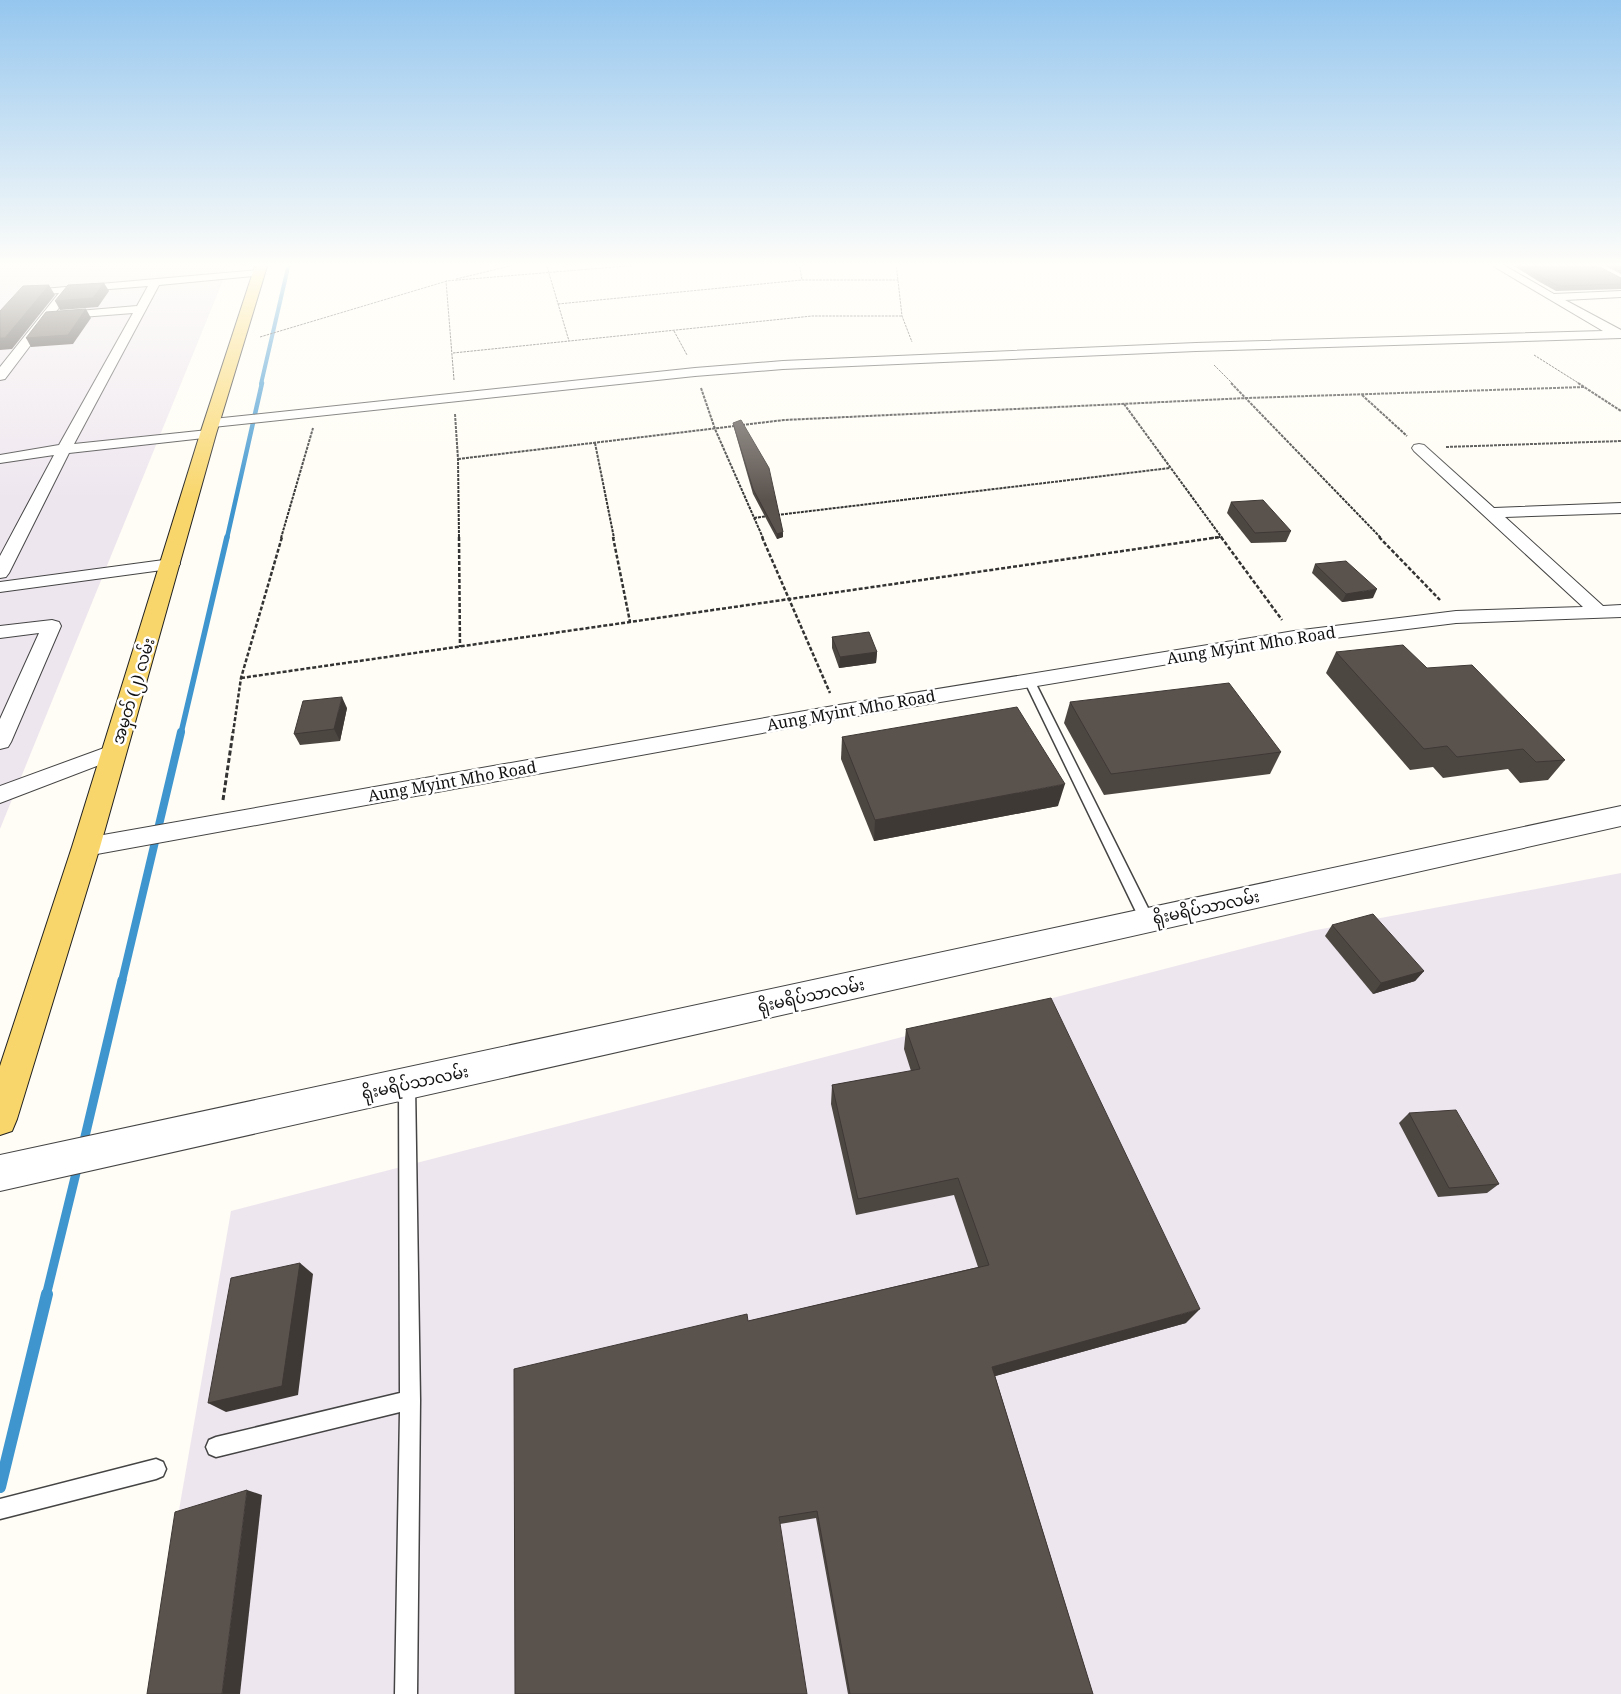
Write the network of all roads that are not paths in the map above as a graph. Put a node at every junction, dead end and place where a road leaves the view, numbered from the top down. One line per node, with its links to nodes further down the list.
1 (26, 342): 5 (street)
2 (123, 342): 7 (street)
3 (238, 342): 6 (main road, အမှတ် (၂) လမ်း)
4 (1349, 342): 6 (street)
5 (0, 376)
6 (211, 429): 7 (street); 12 (main road, အမှတ် (၂) လမ်း)
7 (64, 448): 9 (street); 13 (street)
8 (1419, 448): 11 (street)
9 (0, 459)
10 (1621, 508): 11 (street)
11 (1490, 513): 16 (street)
12 (170, 564): 14 (street); 20 (main road, အမှတ် (၂) လမ်း)
13 (0, 573)
14 (0, 587)
15 (1621, 611): 16 (street, Aung Myint Mho Road)
16 (1599, 612): 18 (street, Aung Myint Mho Road)
17 (0, 632): 19 (street)
18 (1029, 680): 23 (street, Aung Myint Mho Road); 24 (lane)
19 (0, 742)
20 (115, 751): 21 (street); 23 (main road, အမှတ် (၂) လမ်း)
21 (0, 795)
22 (1621, 816): 24 (street, ရိုးမရိပ်သာလမ်း)
23 (86, 847): 26 (main road, အမှတ် (၂) လမ်း)
24 (1147, 920): 25 (street, ရိုးမရိပ်သာလမ်း)
25 (407, 1084): 27 (street, ရိုးမရိပ်သာလမ်း); 28 (lane)
26 (0, 1119)
27 (0, 1173)
28 (410, 1400): 29 (lane); 32 (lane)
29 (216, 1447)
30 (156, 1469): 31 (lane)
31 (0, 1509)
32 (406, 1694)

